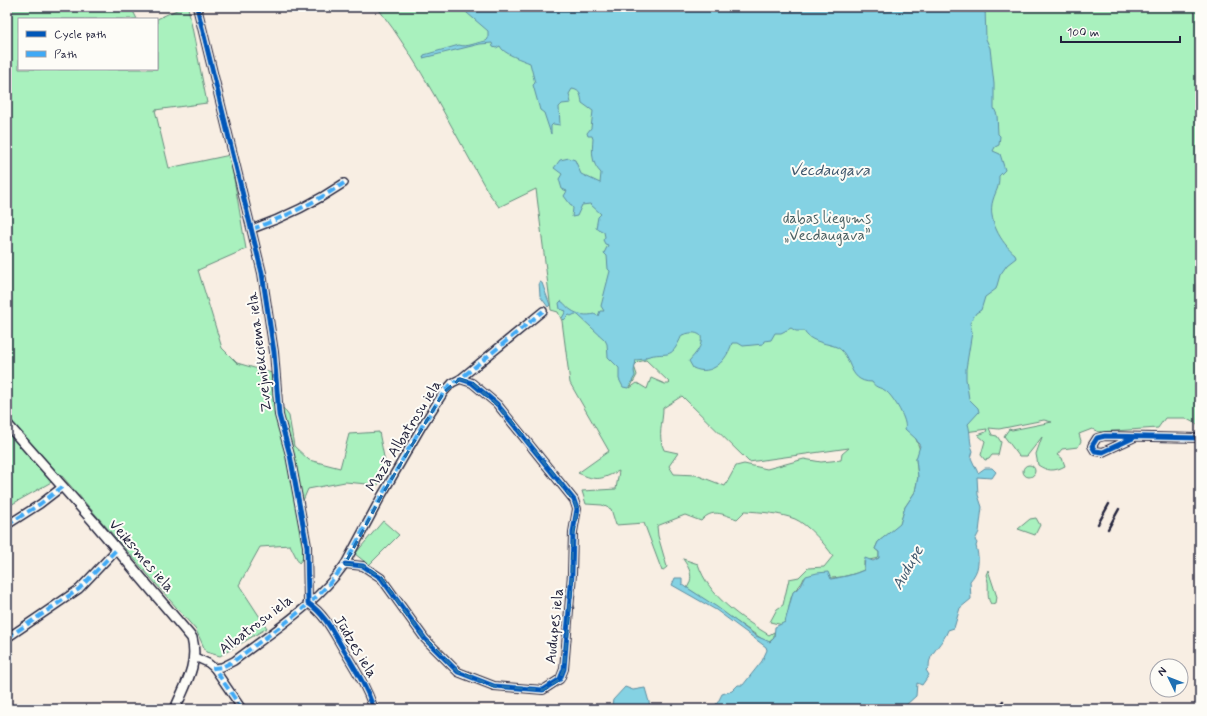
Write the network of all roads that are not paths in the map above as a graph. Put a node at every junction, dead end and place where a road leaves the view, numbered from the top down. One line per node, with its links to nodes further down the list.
1 (197, 7): 3 (street, Zvejniekciema iela)
2 (344, 183): 3 (street)
3 (252, 229): 13 (street, Zvejniekciema iela)
4 (543, 311): 5 (street, Mazā Albatrosu iela)
5 (460, 378): 12 (street, Mazā Albatrosu iela); 12 (street, Audupes iela)
6 (7, 424): 9 (main road, Veiksmes iela)
7 (1133, 438): 7 (street); 8 (street)
8 (1200, 438)
9 (62, 487): 10 (street); 11 (main road, Veiksmes iela)
10 (7, 525)
11 (117, 549): 14 (street); 15 (main road, Veiksmes iela)
12 (345, 564): 13 (street, Albatrosu iela)
13 (308, 603): 16 (street, Albatrosu iela); 19 (street, Jūdzes iela)
14 (7, 638)
15 (195, 657): 16 (street); 17 (main road)
16 (214, 668): 18 (street)
17 (175, 709)
18 (242, 709)
19 (374, 709)

